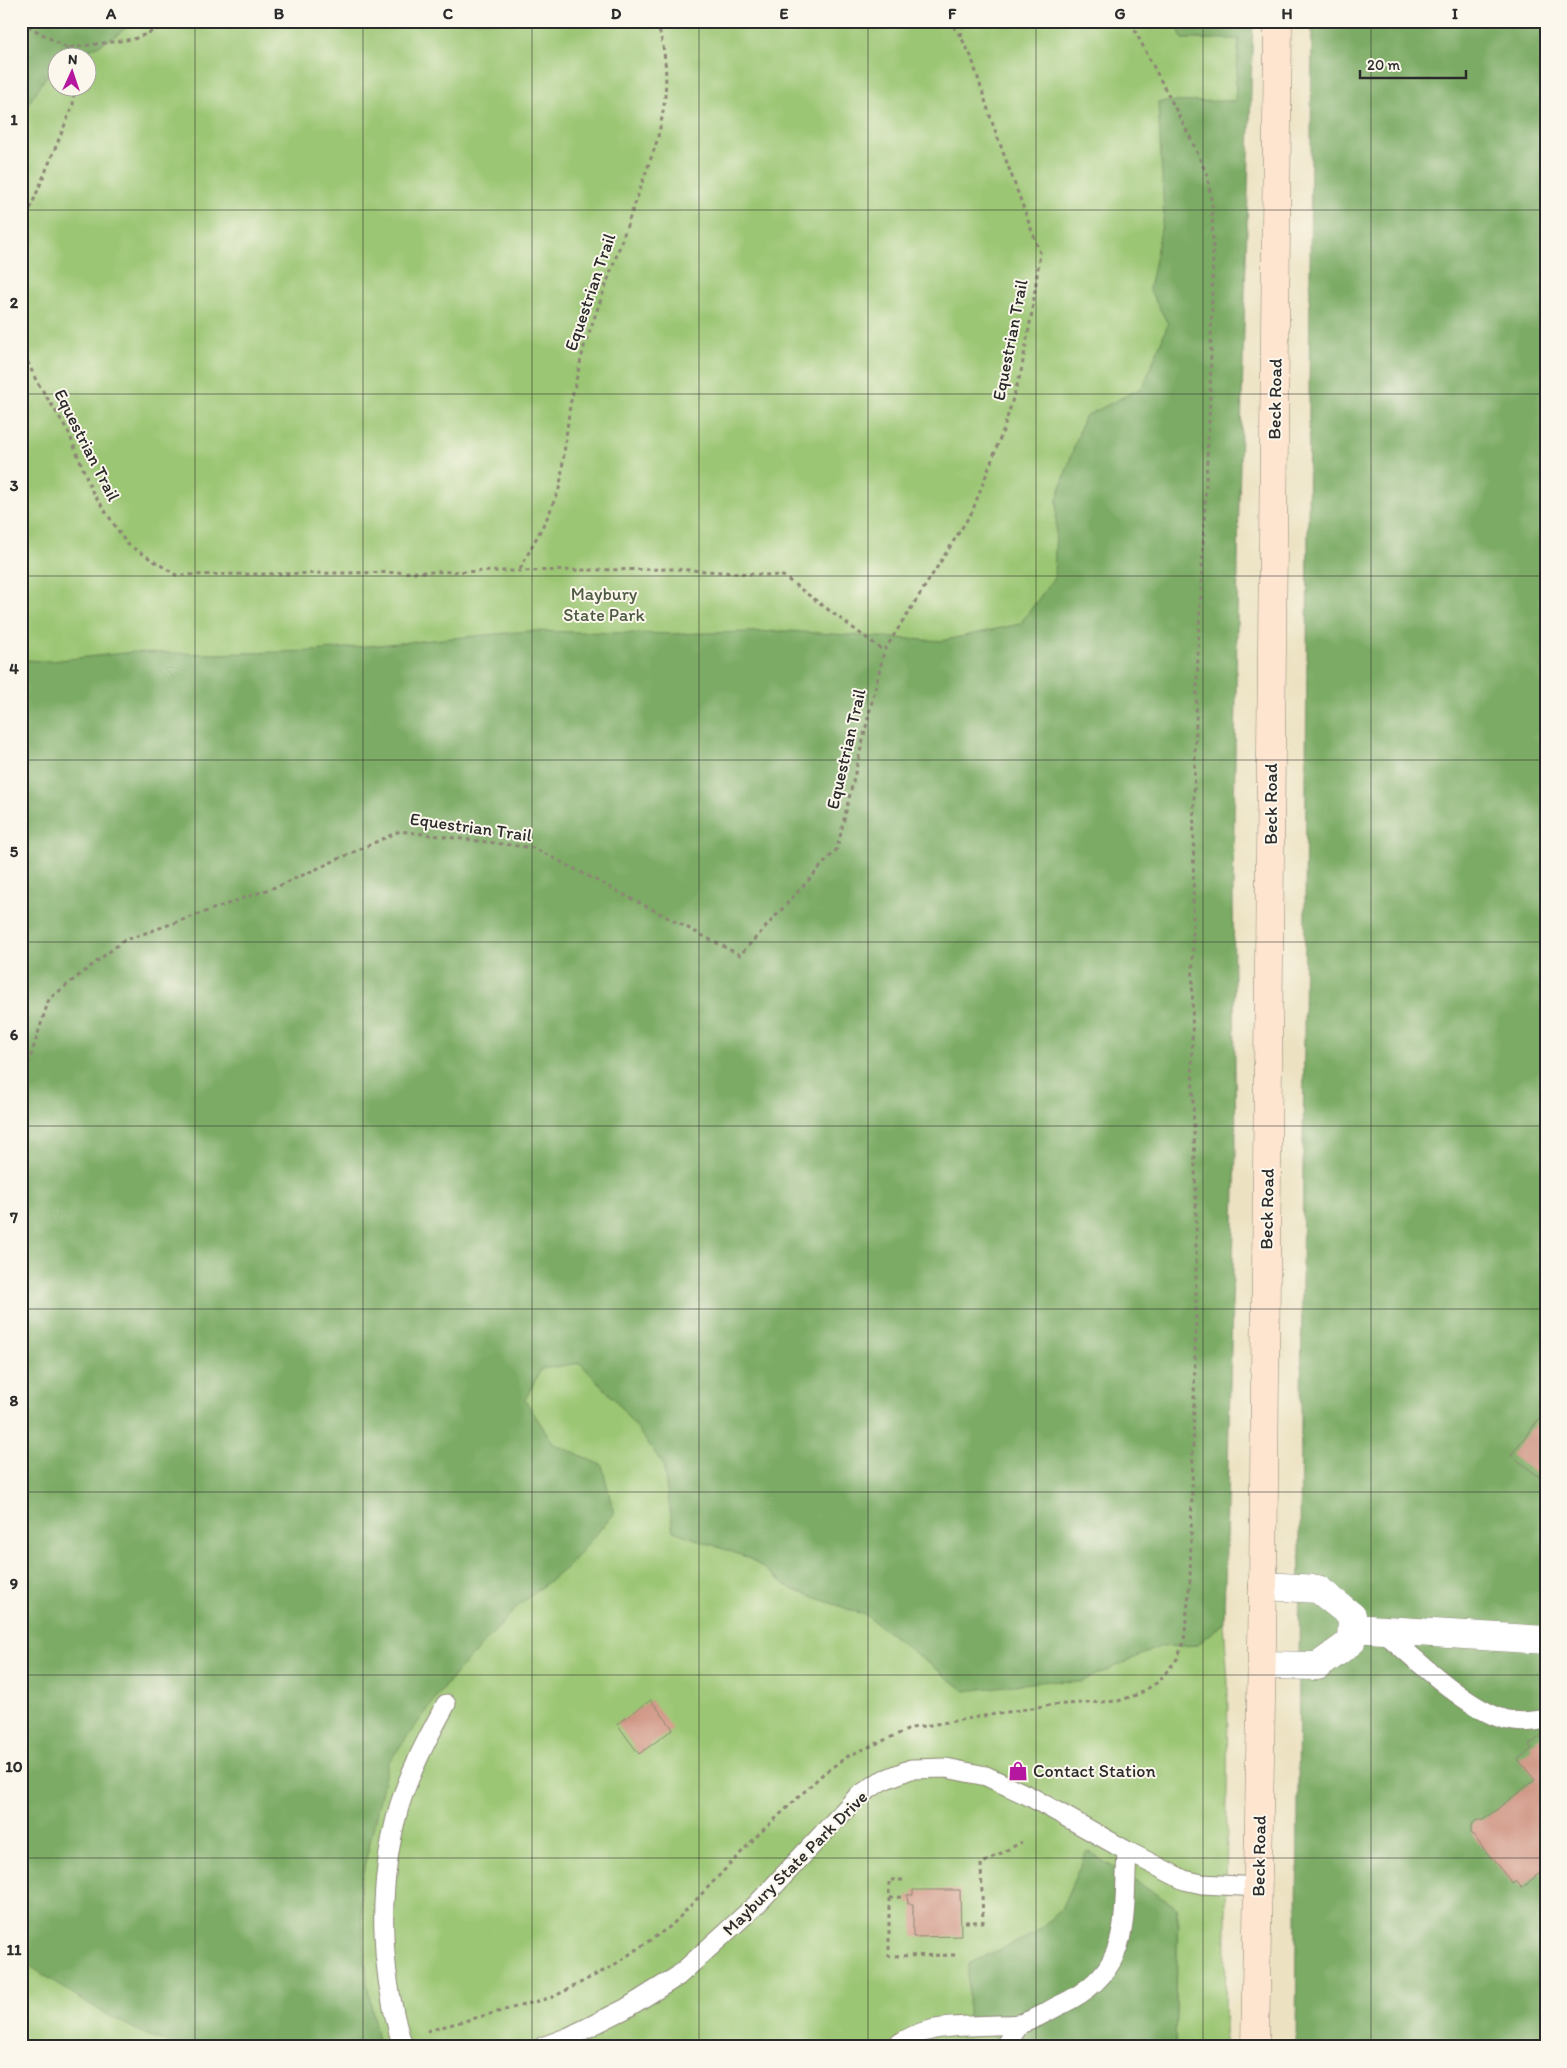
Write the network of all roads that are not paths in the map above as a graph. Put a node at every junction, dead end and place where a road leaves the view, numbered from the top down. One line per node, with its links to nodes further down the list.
1 (1278, 21): 2 (main road, Beck Road)
2 (1264, 1586): 3 (street); 6 (main road, Beck Road)
3 (1352, 1628): 4 (street); 6 (street)
4 (1381, 1630): 5 (street); 8 (lane)
5 (1546, 1640)
6 (1262, 1665): 10 (main road, Beck Road)
7 (446, 1704): 12 (lane)
8 (1546, 1719)
9 (1126, 1851): 10 (lane, Maybury State Park Drive); 11 (lane); 13 (lane, Maybury State Park Drive)
10 (1259, 1886): 16 (main road, Beck Road)
11 (1020, 2024): 14 (lane); 15 (lane)
12 (401, 2043)
13 (542, 2047)
14 (894, 2047)
15 (1004, 2047)
16 (1255, 2047)

